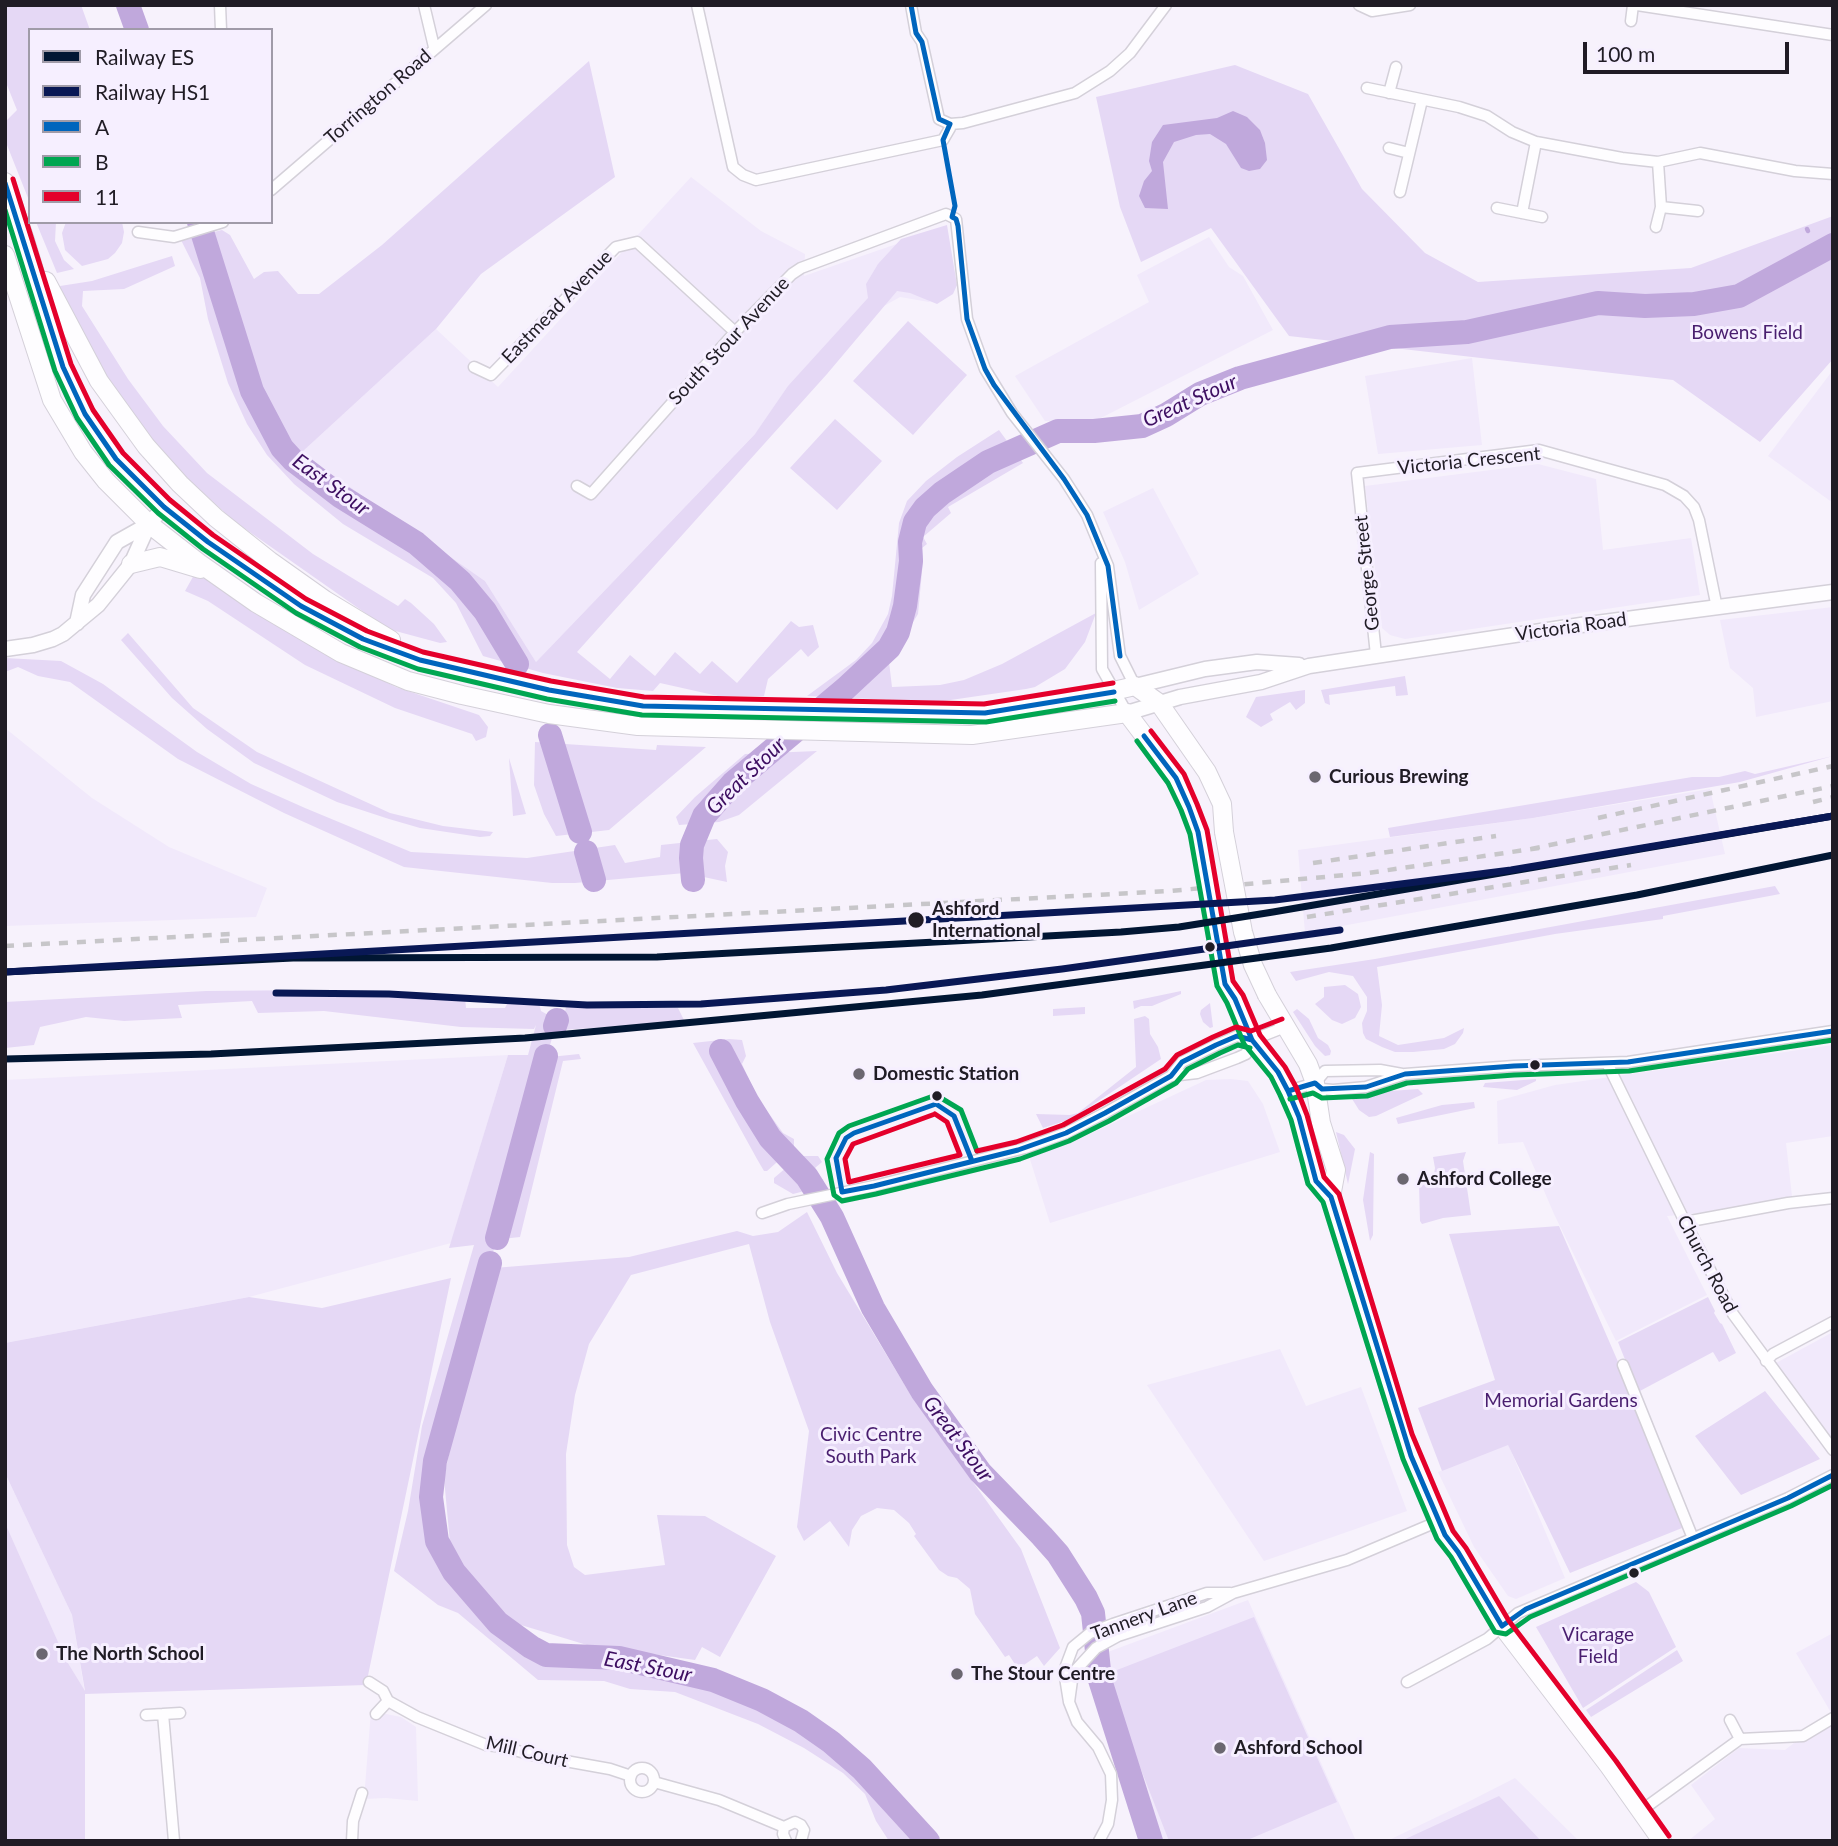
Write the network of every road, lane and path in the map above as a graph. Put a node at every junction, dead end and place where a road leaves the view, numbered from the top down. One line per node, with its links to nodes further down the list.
1 (220, 5): 11 (street)
2 (424, 5): 13 (street)
3 (486, 5): 13 (street, Torrington Road)
4 (697, 5): 18 (street)
5 (911, 5): 18 (street)
6 (1166, 5): 18 (street)
7 (1359, 5): 8 (street)
8 (1410, 5)
9 (1635, 5): 10 (street); 12 (street)
10 (1631, 21)
11 (221, 28)
12 (1833, 34)
13 (434, 47): 25 (street, Torrington Road)
14 (1396, 67): 16 (street)
15 (1367, 89): 16 (street)
16 (1389, 93): 17 (street)
17 (1422, 100): 19 (street); 21 (street)
18 (950, 124)
19 (1536, 142): 22 (street); 30 (street)
20 (1389, 148): 21 (street)
21 (1409, 153): 26 (street)
22 (1658, 162): 23 (street); 27 (street)
23 (1833, 174)
24 (5, 183): 35 (main road)
25 (273, 188)
26 (1400, 192)
27 (1661, 207): 29 (street); 33 (street)
28 (1497, 208): 30 (street)
29 (1698, 211)
30 (1522, 213): 31 (street)
31 (1542, 217)
32 (217, 224): 34 (street)
33 (1656, 227)
34 (138, 232)
35 (25, 240): 41 (main road); 51 (main road)
36 (5, 255): 42 (main road)
37 (735, 332): 38 (street, Eastmead Avenue); 39 (street, South Stour Avenue); 43 (street, South Stour Avenue)
38 (474, 367)
39 (577, 485)
40 (1359, 491): 47 (street, Victoria Crescent); 50 (street, George Street)
41 (164, 508): 42 (street); 51 (main road)
42 (149, 524): 44 (street); 45 (main road); 48 (street)
43 (1095, 533): 53 (street); 54 (street)
44 (131, 564): 45 (main road); 48 (street)
45 (210, 572): 56 (main road)
46 (1833, 592): 47 (street, Victoria Road)
47 (1717, 608): 50 (street, Victoria Road)
48 (77, 623): 49 (street)
49 (5, 649)
50 (1376, 655): 52 (street, Victoria Road)
51 (441, 664): 54 (main road)
52 (1309, 666): 53 (street, Victoria Road); 55 (street, Victoria Road)
53 (1135, 686): 54 (main road); 55 (main road)
54 (1114, 692): 56 (street)
55 (1160, 703): 56 (street, Victoria Road); 57 (main road, bridge)
56 (1127, 713): 59 (main road, bridge)
57 (1285, 1027): 59 (street); 63 (main road)
58 (1833, 1031): 60 (street)
59 (1252, 1040): 62 (street); 62 (street); 64 (main road)
60 (1606, 1063): 61 (street); 68 (street, Church Road)
61 (1405, 1074): 63 (street); 63 (street)
62 (1171, 1076): 67 (street)
63 (1315, 1083): 64 (street); 65 (main road)
64 (1289, 1091): 65 (main road)
65 (1331, 1197): 74 (main road)
66 (1833, 1198): 68 (street)
67 (762, 1213)
68 (1685, 1222): 70 (street, Church Road)
69 (1833, 1322): 70 (street)
70 (1766, 1362): 72 (street, Church Road)
71 (1623, 1365): 75 (street)
72 (1833, 1450)
73 (1833, 1475): 75 (street)
74 (1438, 1521): 76 (street, Tannery Lane); 77 (main road)
75 (1692, 1536): 77 (street)
76 (1233, 1593): 81 (street, Tannery Lane); 81 (street, Tannery Lane)
77 (1502, 1626): 79 (street); 92 (main road)
78 (369, 1682): 80 (street, Mill Court)
79 (1407, 1682)
80 (388, 1701): 84 (street); 89 (street, Mill Court)
81 (1069, 1702): 98 (street, Tannery Lane)
82 (180, 1713): 83 (street)
83 (163, 1714): 85 (street); 95 (street)
84 (376, 1714)
85 (146, 1715)
86 (1833, 1718): 88 (street)
87 (1730, 1720): 88 (street)
88 (1740, 1739): 92 (street)
89 (631, 1776): 90 (street, Mill Court); 90 (street, Mill Court)
90 (654, 1782): 93 (street, Mill Court)
91 (362, 1793): 96 (street)
92 (1642, 1810): 99 (main road)
93 (784, 1827): 94 (street, Mill Court); 97 (street)
94 (802, 1840)
95 (174, 1841)
96 (352, 1841)
97 (786, 1841)
98 (1099, 1841)
99 (1662, 1841)

